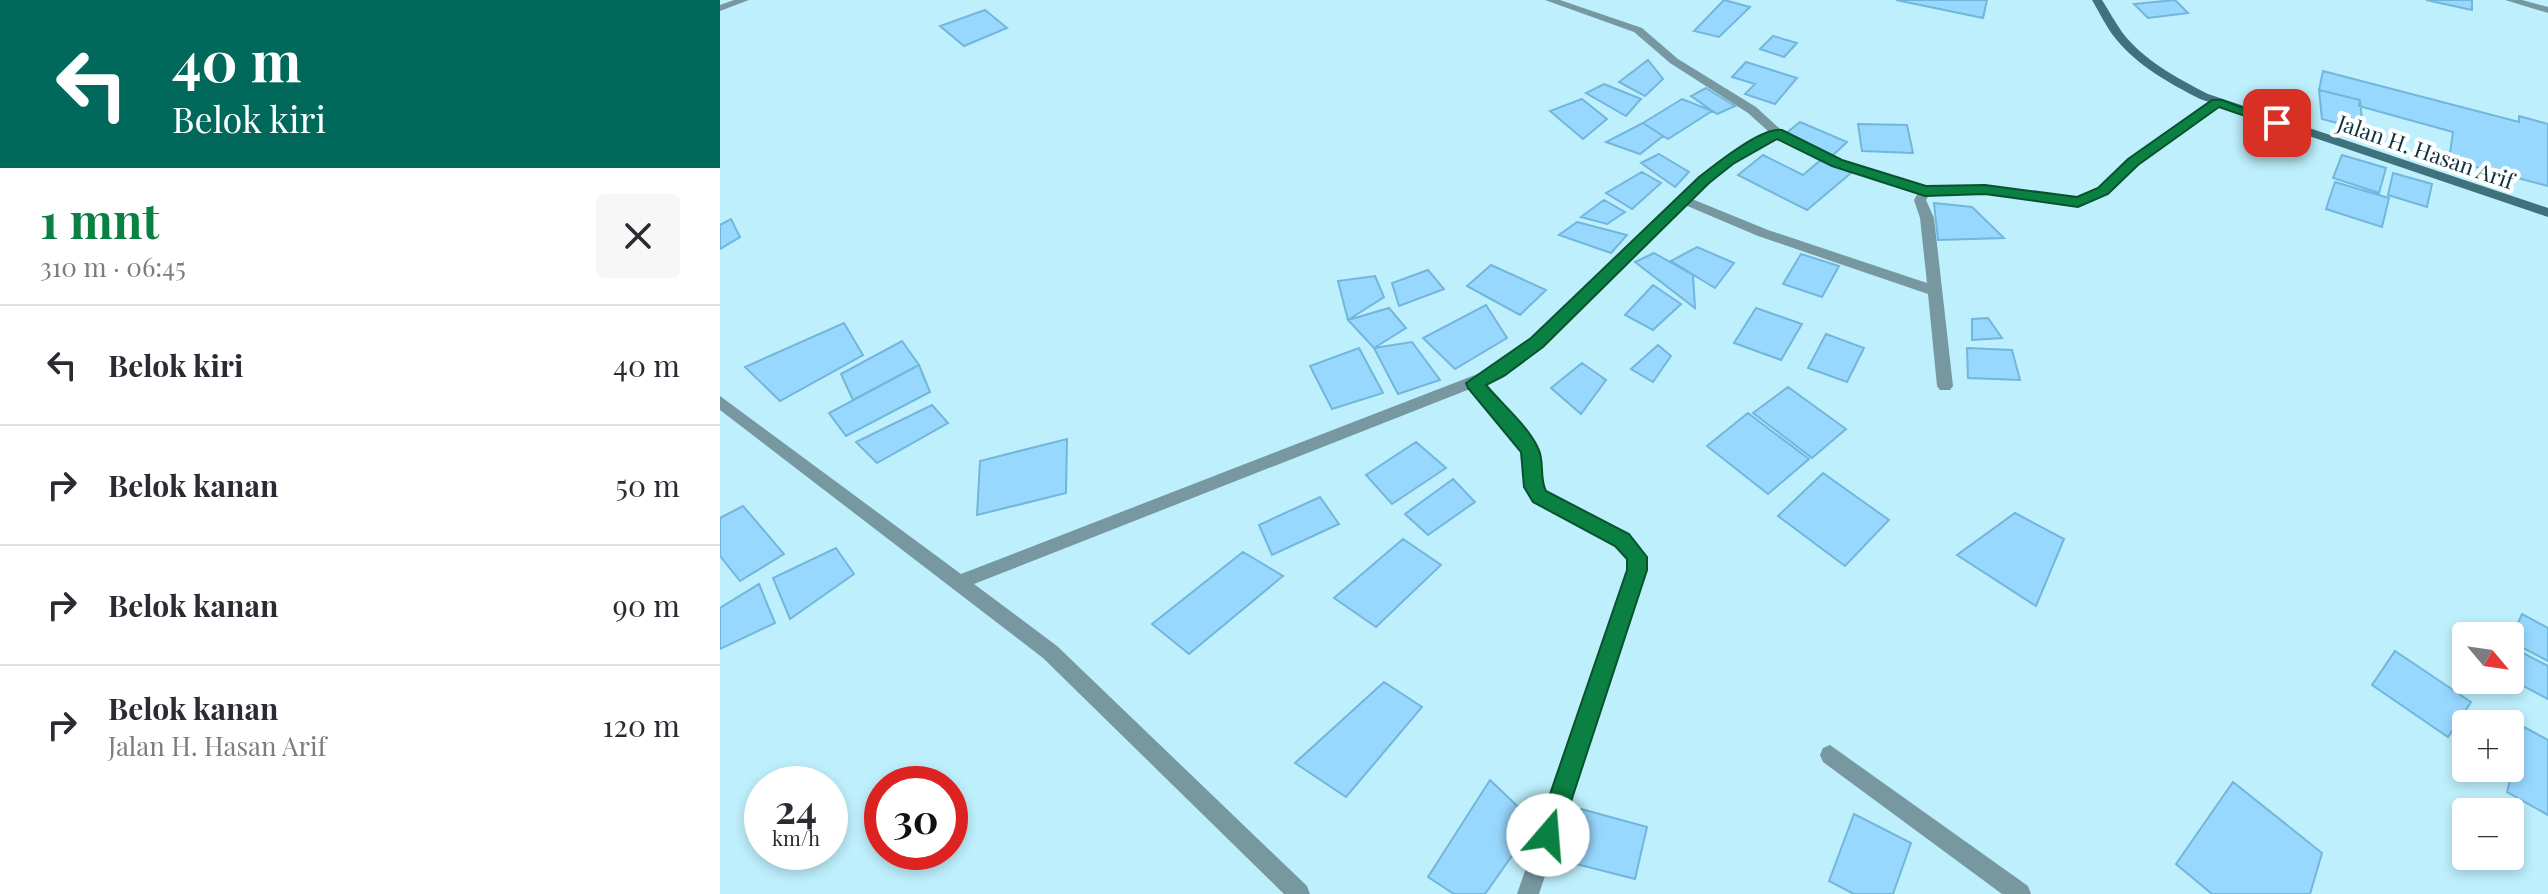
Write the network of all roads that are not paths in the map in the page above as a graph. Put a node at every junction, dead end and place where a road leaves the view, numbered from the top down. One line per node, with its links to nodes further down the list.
1 (744, 0): 5 (street)
2 (1550, 0): 8 (street)
3 (2097, 0): 7 (main road, Jalan H. Hasan Arif)
4 (2510, 0): 6 (street)
5 (720, 8)
6 (2548, 10)
7 (2217, 102): 9 (street); 11 (main road, Jalan H. Hasan Arif)
8 (1777, 133): 9 (street); 10 (street)
9 (1925, 191): 12 (street)
10 (1684, 200): 12 (street); 13 (street)
11 (2548, 213)
12 (1935, 291): 14 (street)
13 (1474, 383): 16 (street); 19 (street)
14 (1945, 386)
15 (720, 402): 16 (street)
16 (958, 583): 18 (street)
17 (1830, 755): 20 (street)
18 (1299, 894)
19 (1528, 894)
20 (2020, 894)

